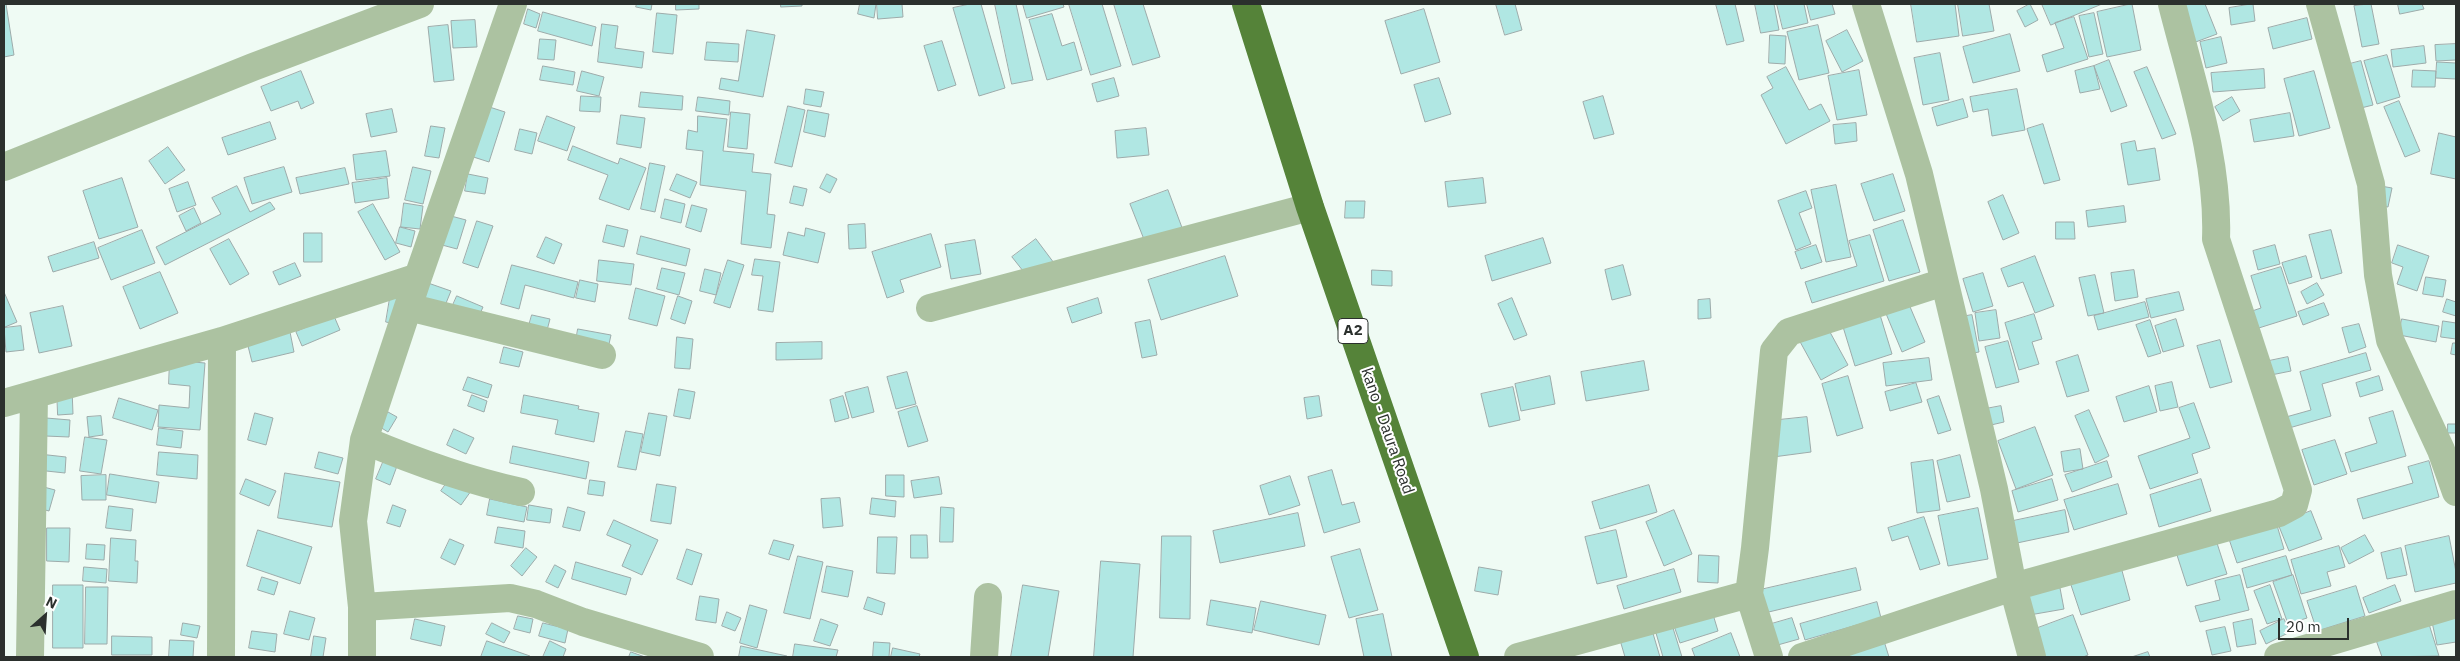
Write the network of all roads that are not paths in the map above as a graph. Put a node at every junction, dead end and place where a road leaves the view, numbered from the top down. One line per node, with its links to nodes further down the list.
1 (420, 4): 7 (street)
2 (513, 4): 9 (street)
3 (1246, 4): 8 (highway, kano - Daura Road / A2)
4 (1866, 4): 10 (street)
5 (2172, 4): 20 (street)
6 (2320, 4): 19 (street)
7 (4, 167)
8 (1310, 207): 12 (street); 30 (highway, kano - Daura Road / A2)
9 (418, 278): 11 (street); 13 (street)
10 (1944, 282): 20 (street); 21 (street)
11 (408, 307): 14 (street); 17 (street)
12 (930, 308)
13 (222, 341): 15 (street); 26 (street)
14 (602, 356)
15 (34, 394): 16 (street); 25 (street)
16 (4, 403)
17 (364, 440): 18 (street); 24 (street)
18 (521, 492)
19 (2456, 492)
20 (2013, 587): 33 (street); 34 (street)
21 (1749, 594): 31 (street); 32 (street)
22 (988, 597): 29 (street)
23 (2456, 604): 35 (street)
24 (362, 607): 27 (street); 28 (street)
25 (30, 657)
26 (221, 657)
27 (362, 657)
28 (700, 657)
29 (984, 657)
30 (1465, 657)
31 (1518, 657)
32 (1769, 657)
33 (1802, 657)
34 (2032, 657)
35 (2278, 657)

